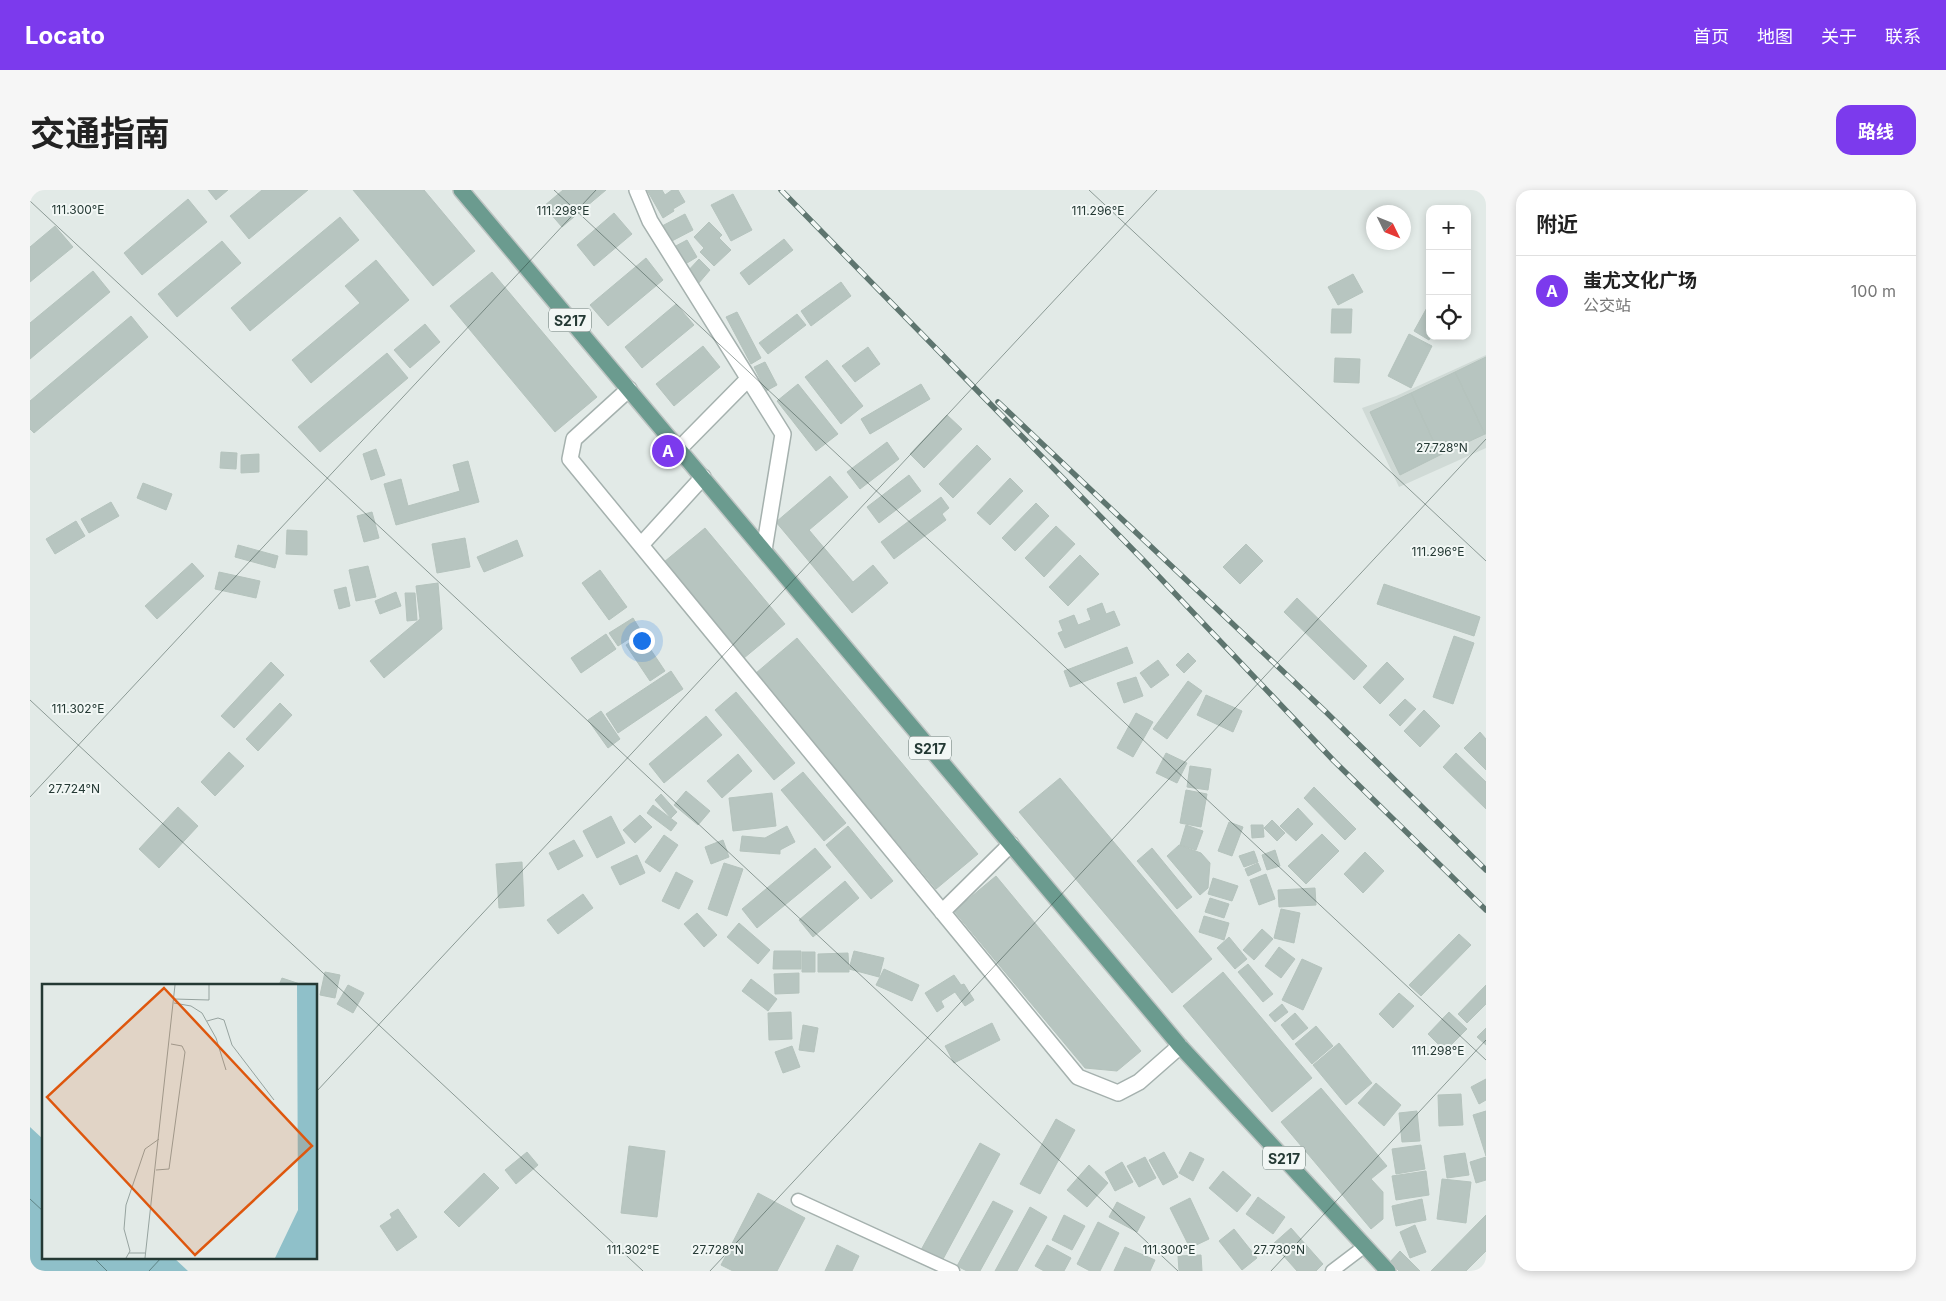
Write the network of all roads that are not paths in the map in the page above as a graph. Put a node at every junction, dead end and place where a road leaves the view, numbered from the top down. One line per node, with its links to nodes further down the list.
1 (461, 190): 4 (main road, S217)
2 (638, 190): 3 (street)
3 (748, 379): 5 (street); 8 (street)
4 (629, 389): 5 (main road, S217); 7 (street)
5 (679, 450): 6 (main road, S217)
6 (703, 477): 7 (street); 8 (main road, S217)
7 (641, 545): 10 (street)
8 (764, 550): 9 (main road, S217)
9 (1011, 844): 10 (street); 11 (main road, S217)
10 (942, 912): 11 (street)
11 (1180, 1046): 13 (main road, S217)
12 (798, 1200): 15 (street)
13 (1365, 1246): 14 (main road, S217); 16 (street)
14 (1383, 1269)
15 (952, 1271)
16 (1332, 1271)

